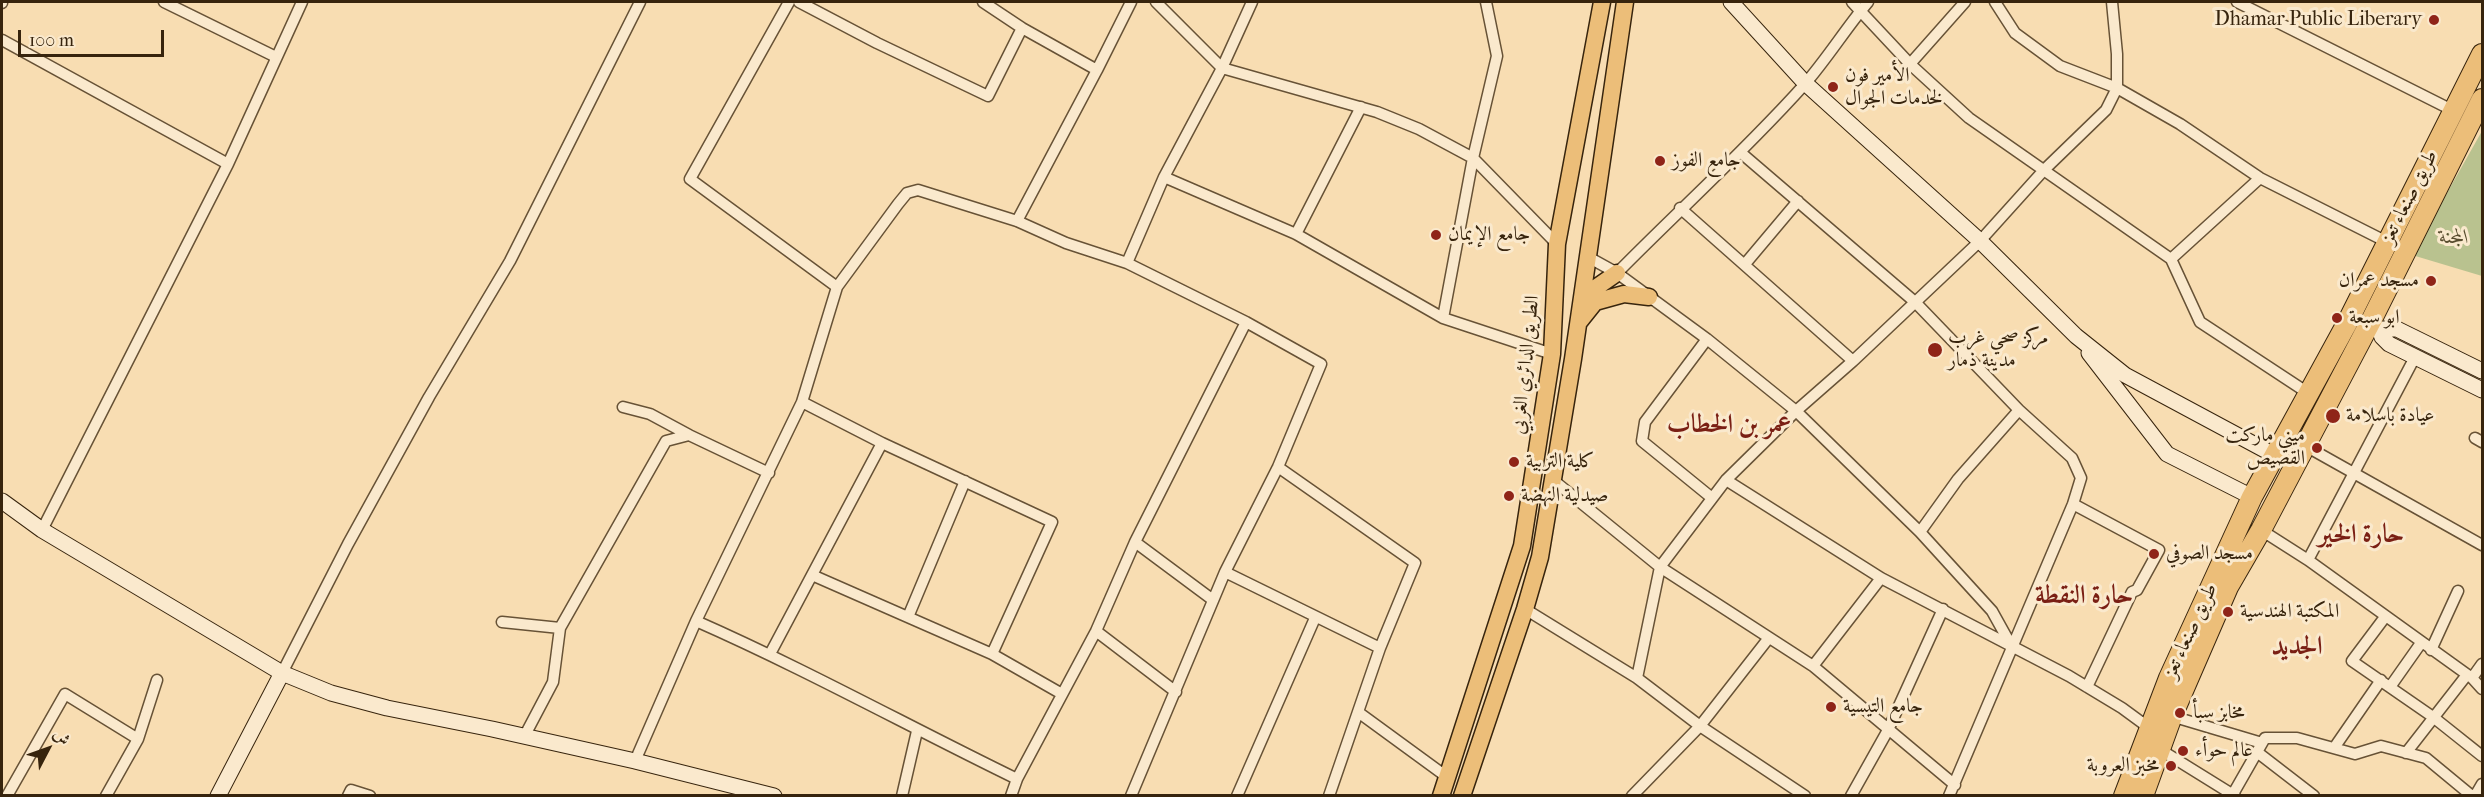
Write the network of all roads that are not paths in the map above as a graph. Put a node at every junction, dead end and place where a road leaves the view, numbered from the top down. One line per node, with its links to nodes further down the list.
1 (164, 2): 24 (street)
2 (302, 2): 24 (street)
3 (640, 2): 115 (street)
4 (789, 2): 51 (street)
5 (799, 2): 21 (street)
6 (982, 2): 21 (street)
7 (1131, 2): 27 (street)
8 (1156, 2): 26 (street)
9 (1252, 2): 26 (street)
10 (1486, 2): 34 (street)
11 (1602, 2): 45 (main road, الطريق الدائري الغربي)
12 (1625, 2): 46 (main road, الطريق الدائري الغربي)
13 (1731, 2): 28 (street)
14 (1852, 2): 20 (street)
15 (1868, 2): 20 (street)
16 (1965, 2): 25 (street)
17 (1995, 2): 29 (street)
18 (2112, 2): 29 (street)
19 (2236, 2): 32 (street)
20 (1861, 11): 25 (street); 28 (street)
21 (1022, 28): 27 (street)
22 (2, 40): 35 (street)
23 (2482, 54): 32 (highway, طريق صنعاء تعز)
24 (276, 57): 35 (street)
25 (1910, 64): 36 (street)
26 (1222, 68): 31 (street); 37 (street)
27 (1097, 70): 41 (street)
28 (1805, 83): 33 (street); 43 (street)
29 (2117, 88): 36 (street); 38 (street)
30 (2482, 99): 57 (highway, طريق صنعاء تعز)
31 (1361, 107): 34 (street); 42 (street)
32 (2454, 111): 44 (highway, طريق صنعاء تعز)
33 (1740, 152): 39 (street); 40 (street)
34 (1473, 158): 45 (street); 54 (street)
35 (228, 164): 86 (street)
36 (2044, 170): 43 (street); 47 (street)
37 (1164, 177): 42 (street); 48 (street)
38 (2260, 178): 44 (street); 47 (street)
39 (1798, 201): 49 (street); 53 (street)
40 (1680, 208): 49 (street); 50 (street)
41 (1017, 221): 48 (street); 51 (street)
42 (1296, 234): 54 (street)
43 (1980, 241): 53 (street); 58 (street)
44 (2387, 242): 65 (highway, طريق صنعاء تعز)
45 (1557, 244): 60 (main road, الطريق الدائري الغربي)
46 (1588, 257): 50 (street); 56 (main road, الطريق الدائري الغربي)
47 (2171, 259): 65 (street)
48 (1127, 263): 55 (street)
49 (1745, 264): 62 (street)
50 (1617, 273): 52 (street); 56 (main road)
51 (837, 286): 66 (street)
52 (1649, 297): 56 (main road); 59 (street)
53 (1915, 302): 62 (street); 68 (street)
54 (1443, 318): 60 (street)
55 (1246, 322): 75 (street); 89 (street)
56 (1578, 323): 79 (main road, الطريق الدائري الغربي)
57 (2374, 327): 61 (street); 63 (street); 73 (highway, طريق صنعاء تعز)
58 (2076, 336): 74 (street); 82 (street)
59 (1707, 339): 69 (street); 83 (street)
60 (1552, 354): 76 (main road, الطريق الدائري الغربي)
61 (2415, 357): 64 (street); 78 (street)
62 (1853, 361): 69 (street)
63 (2482, 371)
64 (2482, 390)
65 (2308, 393): 71 (highway, طريق صنعاء تعز)
66 (802, 402): 72 (street); 77 (street)
67 (623, 407): 70 (street)
68 (2019, 410): 85 (street); 88 (street)
69 (1796, 411): 80 (street); 88 (street)
70 (689, 435): 77 (street); 105 (street)
71 (2287, 435): 73 (street); 74 (highway, طريق صنعاء تعز)
72 (882, 443): 81 (street); 94 (street)
73 (2305, 446): 78 (street); 87 (highway, طريق صنعاء تعز)
74 (2276, 456): 82 (highway, طريق صنعاء تعز)
75 (1278, 467): 93 (street); 110 (street)
76 (1536, 468): 79 (main road); 138 (main road, الطريق الدائري الغربي)
77 (769, 473): 103 (street)
78 (2353, 473): 90 (street); 91 (street)
79 (1553, 480): 92 (street); 98 (main road, الطريق الدائري الغربي)
80 (1726, 480): 83 (street); 95 (street)
81 (965, 481): 100 (street); 112 (street)
82 (2252, 497): 125 (highway, طريق صنعاء تعز)
83 (1712, 498): 92 (street)
84 (2, 501): 86 (street)
85 (2073, 504): 109 (street); 120 (street)
86 (42, 530): 115 (street)
87 (2261, 530): 91 (street); 125 (highway, طريق صنعاء تعز)
88 (1920, 532): 109 (street)
89 (1136, 542): 97 (street); 106 (street)
90 (2482, 545)
91 (2307, 560): 101 (street)
92 (1660, 567): 107 (street); 117 (street)
93 (1225, 572): 97 (street); 102 (street)
94 (812, 575): 100 (street); 111 (street)
95 (1881, 578): 99 (street); 114 (street)
96 (2458, 591): 108 (street)
97 (1214, 600): 122 (street)
98 (1525, 609): 117 (street); 144 (main road, الطريق الدائري الغربي)
99 (1943, 609): 109 (street); 128 (street)
100 (908, 617): 112 (street)
101 (2385, 617): 108 (street); 119 (street)
102 (1315, 618): 110 (street); 154 (street)
103 (696, 621): 111 (street); 137 (street)
104 (502, 622): 105 (street)
105 (560, 628): 130 (street)
106 (1096, 631): 122 (street); 123 (street)
107 (1768, 639): 114 (street); 127 (street)
108 (2426, 646): 116 (street); 119 (street)
109 (2012, 647): 120 (street); 141 (street)
110 (1380, 648): 124 (street)
111 (770, 654): 129 (street)
112 (992, 654): 123 (street)
113 (2482, 664): 116 (street)
114 (1813, 666): 128 (street)
115 (282, 674): 130 (street); 148 (street)
116 (2469, 677): 121 (street); 126 (street)
117 (1637, 678): 127 (street)
118 (157, 680): 131 (street)
119 (2386, 683): 126 (street); 134 (street)
120 (2087, 687): 132 (street)
121 (2482, 689)
122 (1176, 692): 145 (street)
123 (1062, 694): 139 (street)
124 (1358, 712): 138 (street); 155 (street)
125 (2164, 713): 132 (highway, طريق صنعاء تعز); 133 (street)
126 (2433, 717): 135 (street); 136 (street)
127 (1700, 726): 142 (street); 157 (street)
128 (1888, 730): 141 (street); 159 (street)
129 (917, 731): 139 (street); 152 (street)
130 (524, 736): 137 (street)
131 (138, 739): 146 (street); 147 (street)
132 (2155, 739): 143 (street); 161 (highway, طريق صنعاء تعز); 162 (highway, طريق صنعاء تعز)
133 (2260, 747): 134 (street); 163 (street); 164 (street)
134 (2334, 748): 135 (street)
135 (2406, 753): 165 (street)
136 (2482, 756)
137 (635, 761): 151 (street)
138 (1447, 777): 144 (main road); 156 (main road, الطريق الدائري الغربي)
139 (1017, 779): 153 (street)
140 (2482, 784): 165 (street)
141 (1955, 785): 160 (street)
142 (1789, 791): 158 (street)
143 (2220, 791): 163 (street)
144 (1466, 793)
145 (1135, 794)
146 (8, 795)
147 (106, 795)
148 (218, 795)
149 (348, 795): 150 (street)
150 (370, 795)
151 (774, 795)
152 (902, 795)
153 (1011, 795)
154 (1237, 795)
155 (1329, 795)
156 (1441, 795)
157 (1632, 795)
158 (1805, 795)
159 (1851, 795)
160 (1949, 795)
161 (2124, 795)
162 (2142, 795)
163 (2234, 795)
164 (2314, 795)
165 (2473, 795)

